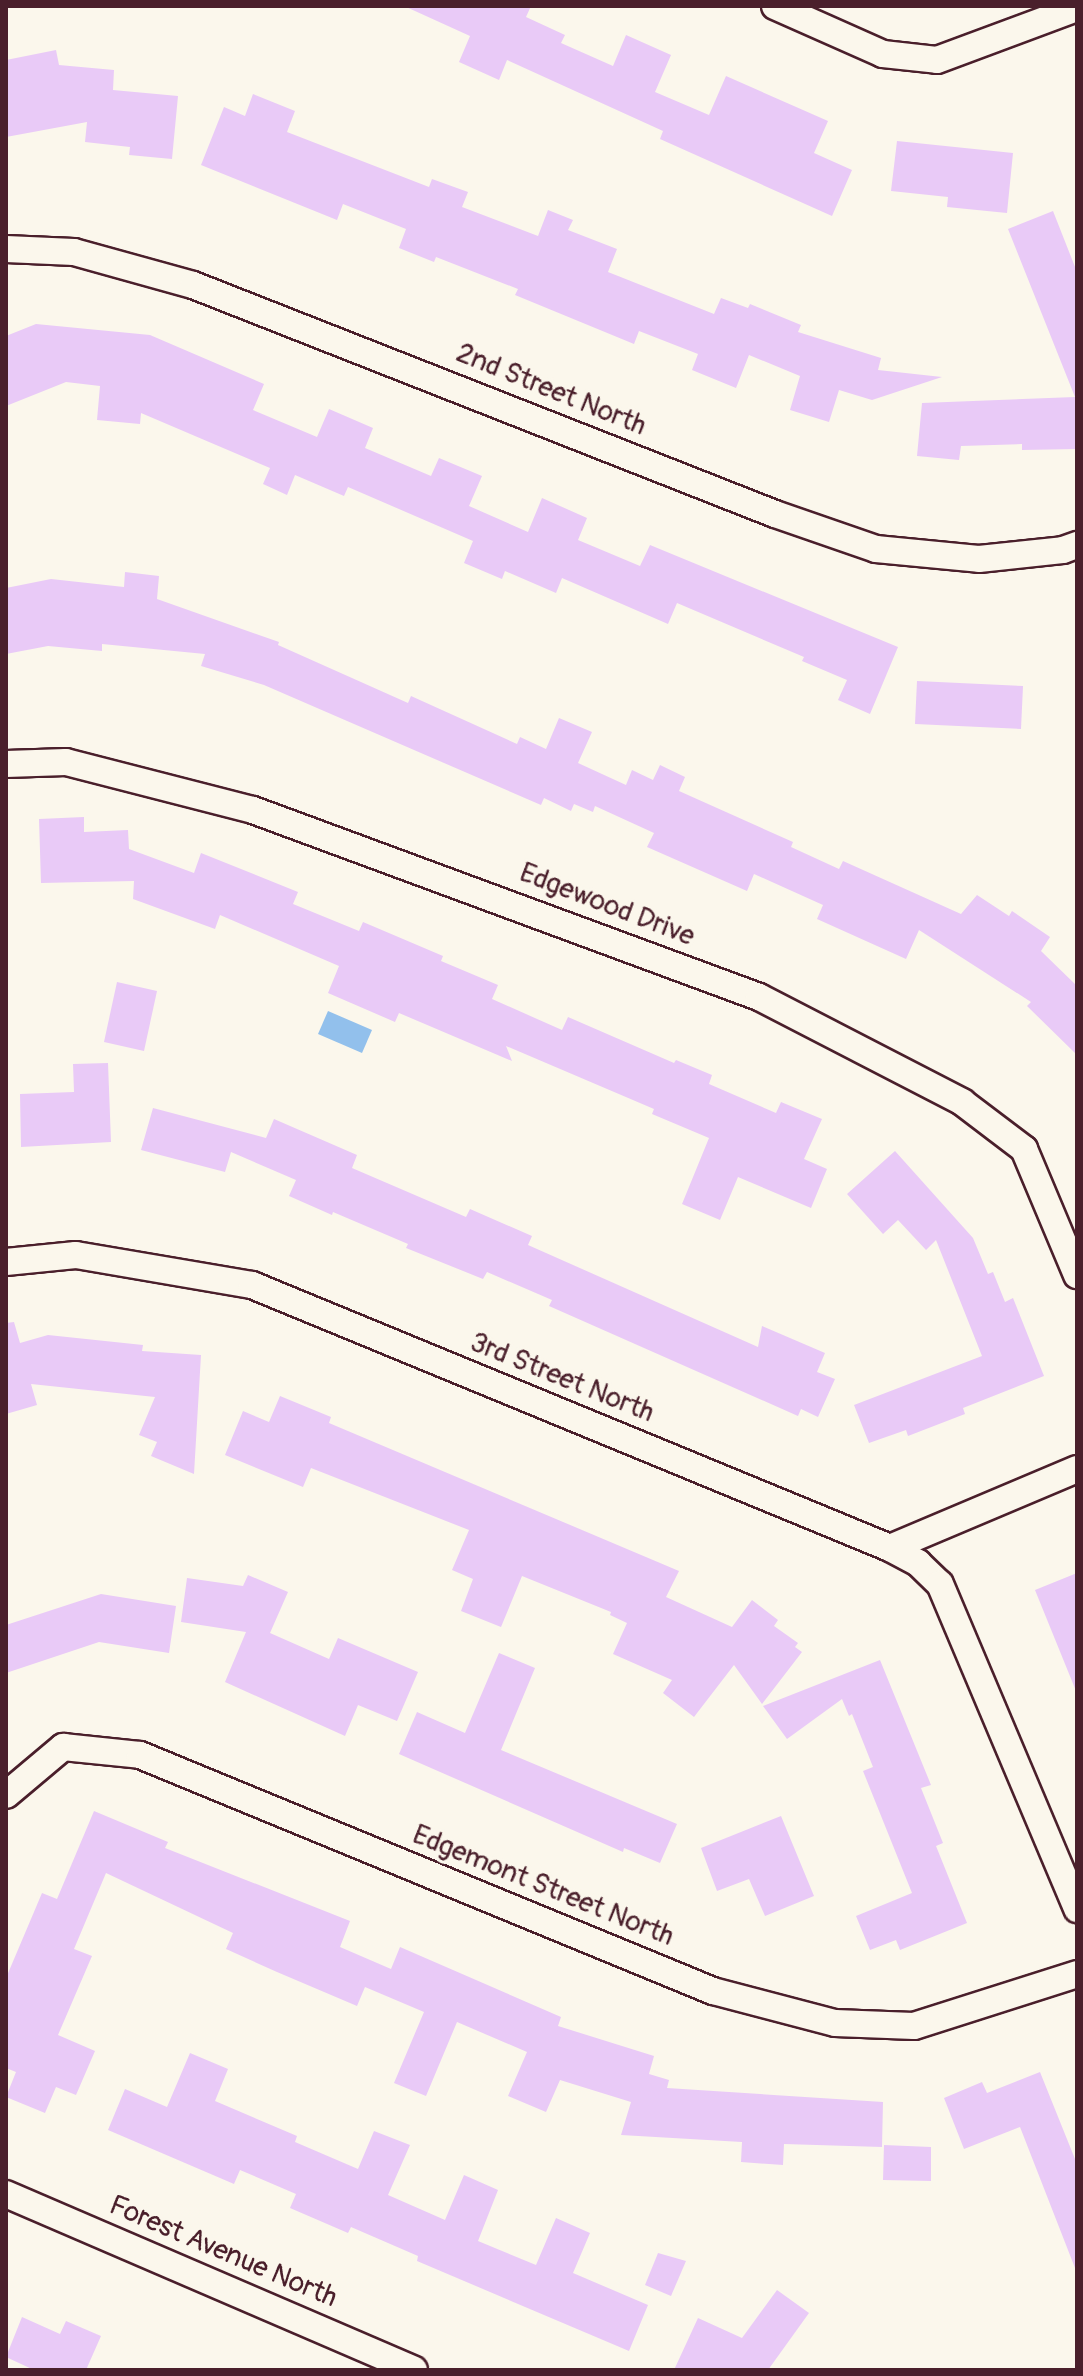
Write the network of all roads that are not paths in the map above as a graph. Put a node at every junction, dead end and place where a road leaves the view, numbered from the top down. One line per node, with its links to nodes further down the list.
1 (775, 6): 2 (street)
2 (1071, 16)
3 (6, 249): 4 (street, 2nd Street North)
4 (1077, 545)
5 (6, 764): 7 (street, Edgewood Drive)
6 (6, 1262): 9 (street, 3rd Street North)
7 (1077, 1275)
8 (1077, 1469): 9 (street)
9 (890, 1548): 11 (street, 3rd Street North)
10 (6, 1795): 12 (street, Edgemont Street North)
11 (1077, 1909)
12 (1077, 1974)
13 (6, 2194): 14 (street, Forest Avenue North)
14 (414, 2370)

